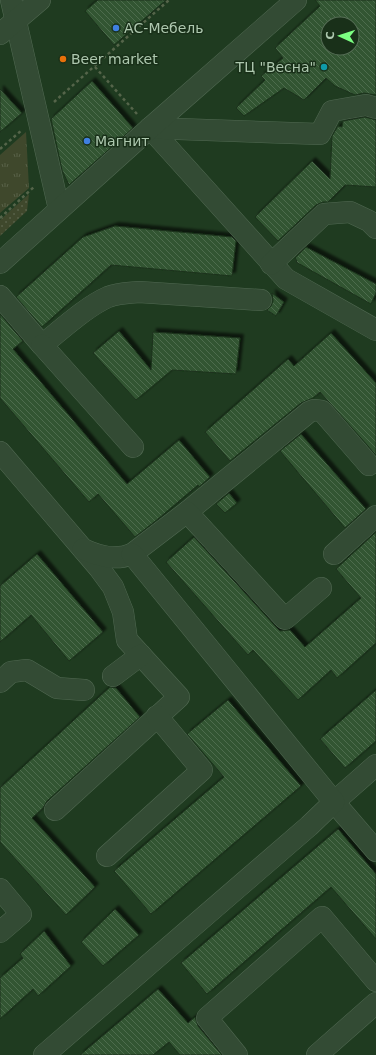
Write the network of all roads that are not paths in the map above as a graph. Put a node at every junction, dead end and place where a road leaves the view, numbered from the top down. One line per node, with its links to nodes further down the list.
1 (11, 0): 4 (lane)
2 (40, 0): 4 (lane)
3 (296, 0): 7 (lane)
4 (16, 21): 5 (lane); 8 (lane)
5 (0, 34)
6 (376, 108): 7 (lane)
7 (150, 128): 8 (lane); 11 (lane)
8 (59, 209): 10 (lane)
9 (376, 228): 11 (lane)
10 (0, 263)
11 (271, 264): 14 (lane)
12 (0, 296): 15 (lane)
13 (261, 300): 15 (lane)
14 (376, 330)
15 (42, 345): 16 (lane)
16 (133, 446)
17 (0, 452): 21 (lane)
18 (369, 465): 19 (lane)
19 (188, 512): 22 (lane); 24 (lane)
20 (376, 516): 23 (lane)
21 (82, 548): 22 (lane); 25 (lane)
22 (132, 554): 31 (lane)
23 (334, 554)
24 (321, 588)
25 (141, 655): 26 (lane); 29 (lane)
26 (113, 676)
27 (0, 682): 28 (lane)
28 (84, 690)
29 (157, 716): 32 (lane); 34 (lane)
30 (376, 764): 31 (lane)
31 (334, 802): 33 (lane); 39 (lane)
32 (55, 810)
33 (376, 852)
34 (107, 856)
35 (0, 889): 36 (lane)
36 (0, 932)
37 (376, 981): 40 (lane)
38 (376, 1003): 41 (lane)
39 (44, 1055)
40 (237, 1055)
41 (317, 1055)

